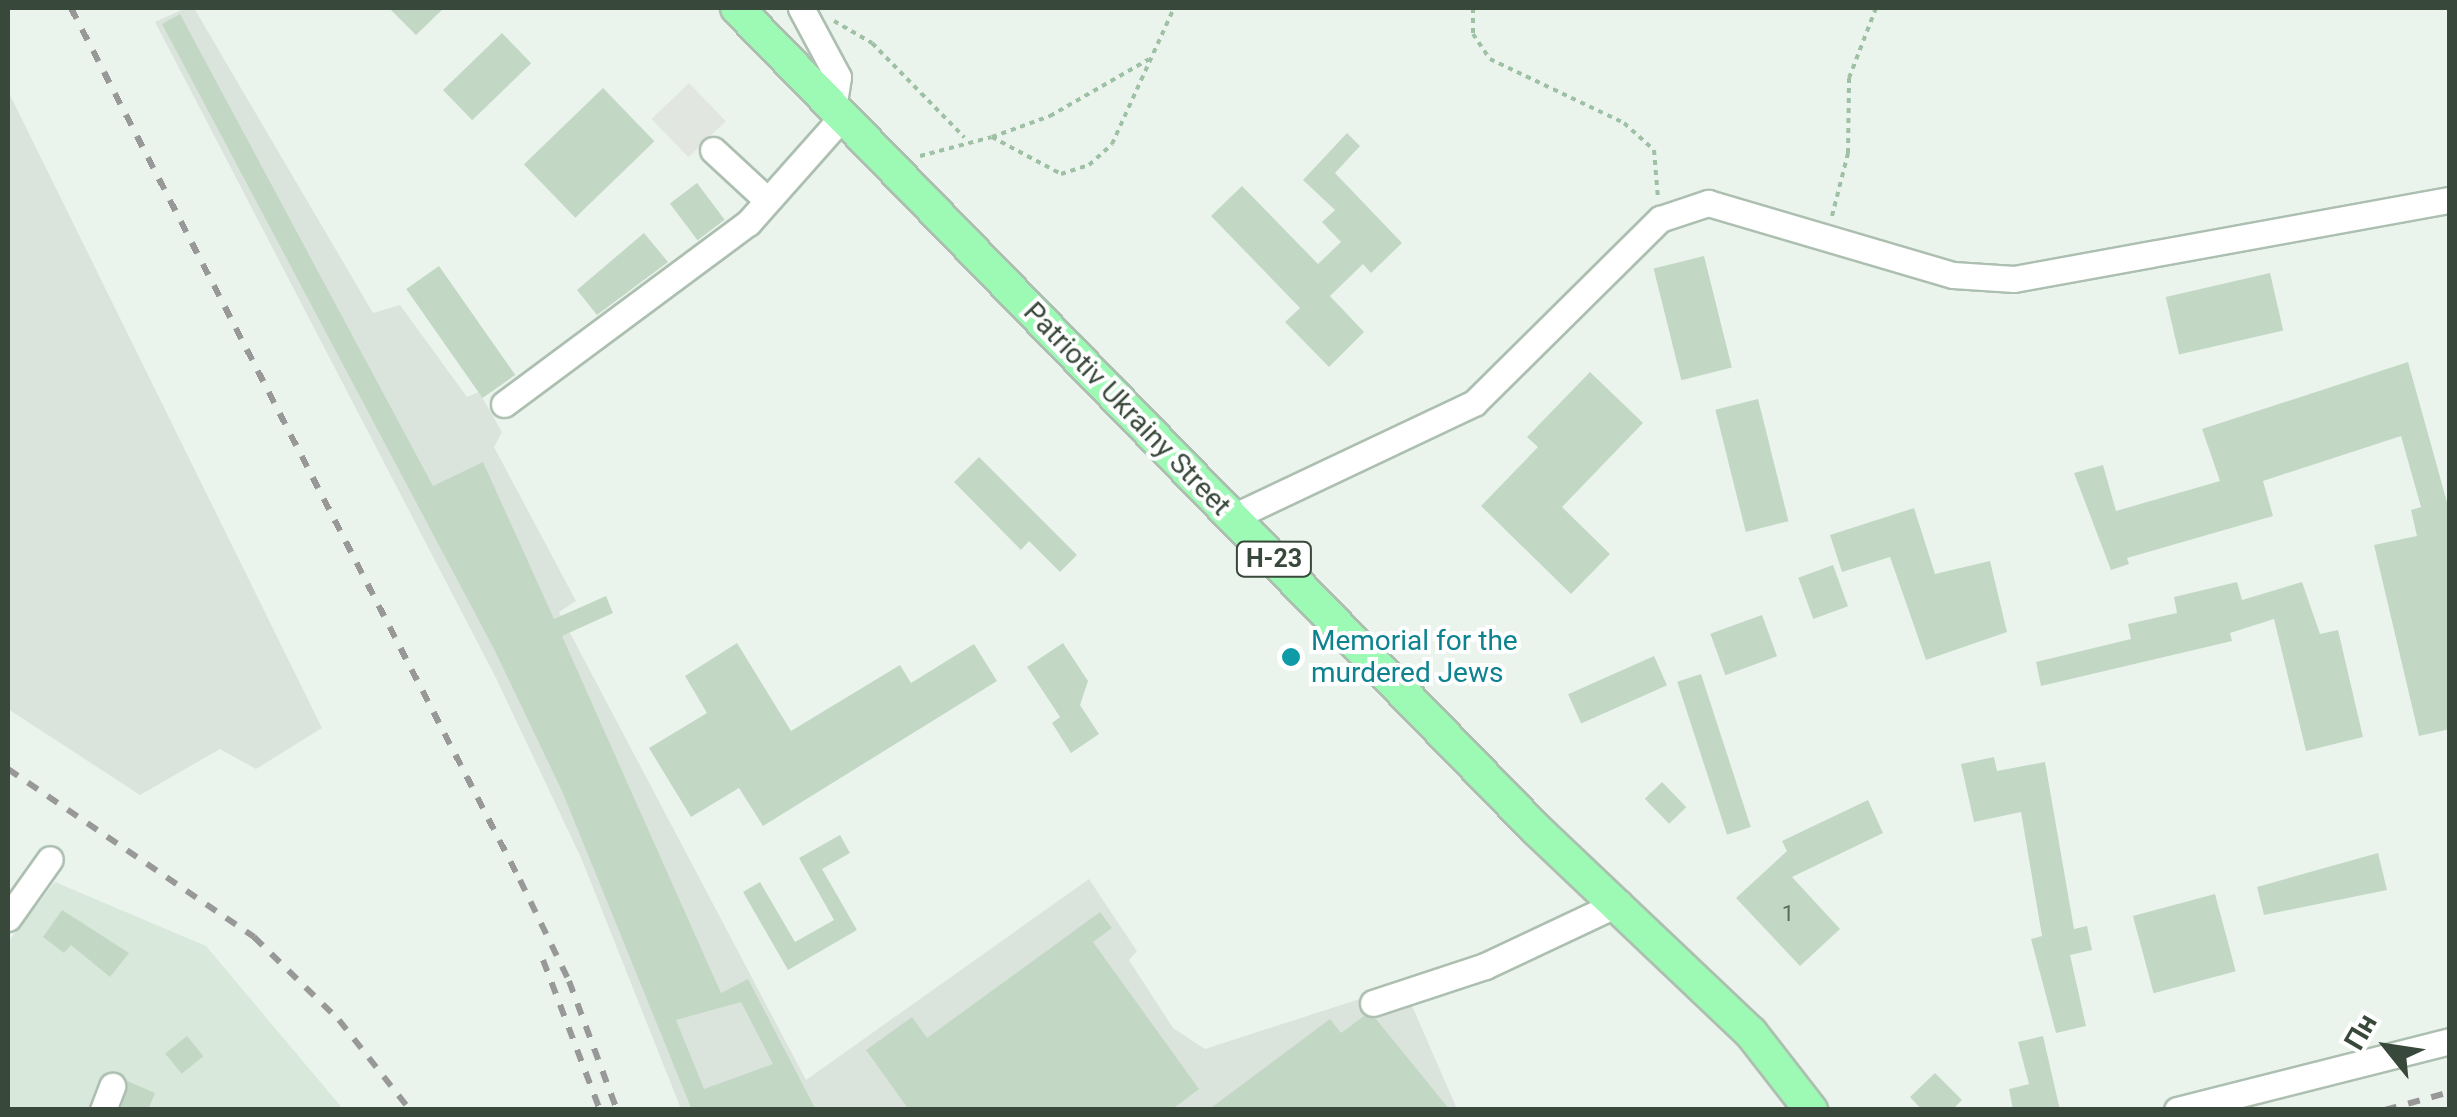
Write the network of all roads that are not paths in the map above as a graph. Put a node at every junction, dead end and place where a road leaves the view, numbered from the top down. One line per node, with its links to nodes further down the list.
1 (737, 8): 3 (main road, Patriotiv Ukrainy Street / Н-23)
2 (801, 8): 3 (street)
3 (838, 111): 5 (street); 8 (main road, Patriotiv Ukrainy Street / Н-23)
4 (713, 150): 5 (street)
5 (767, 200): 7 (street)
6 (2450, 200): 8 (street)
7 (504, 404)
8 (1233, 517): 10 (main road, Patriotiv Ukrainy Street / Н-23)
9 (50, 859): 11 (street)
10 (1619, 903): 12 (street); 14 (main road, Patriotiv Ukrainy Street / Н-23)
11 (8, 918)
12 (1373, 1003)
13 (2450, 1041): 15 (street)
14 (1811, 1110)
15 (2177, 1110)

